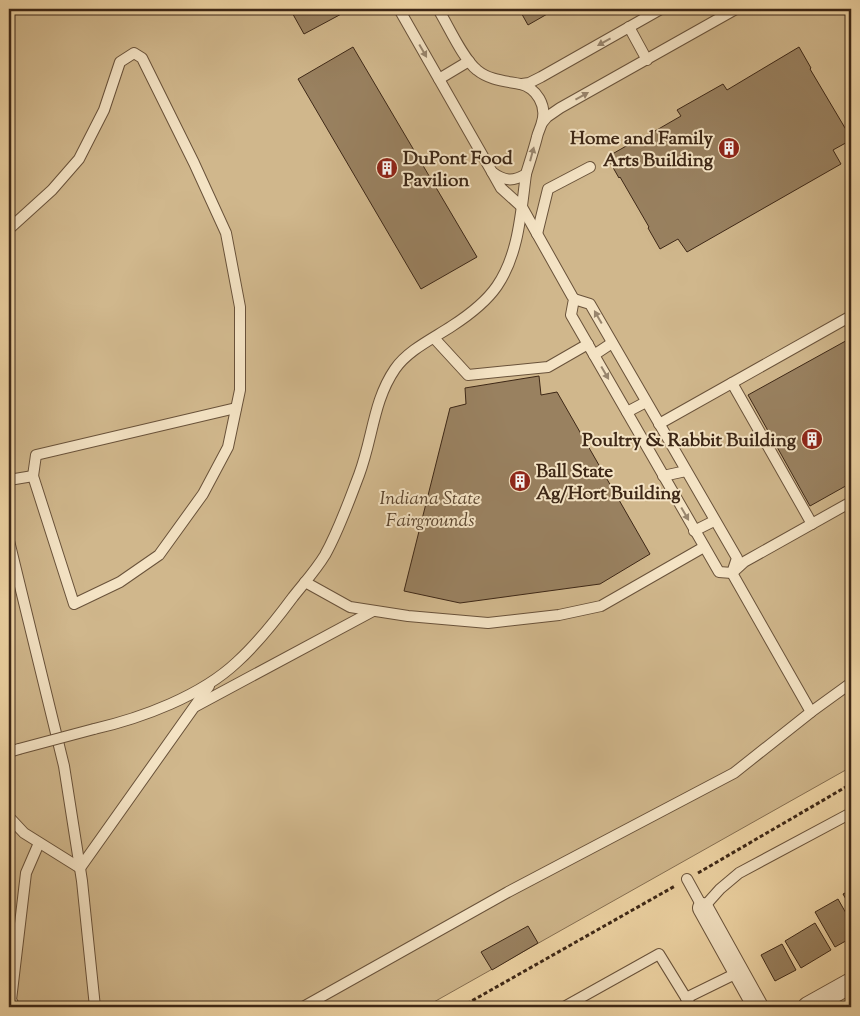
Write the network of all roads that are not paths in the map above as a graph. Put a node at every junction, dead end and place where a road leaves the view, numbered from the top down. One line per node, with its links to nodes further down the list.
1 (399, 9): 8 (lane, one-way to 8)
2 (438, 9): 7 (lane)
3 (661, 9): 5 (lane)
4 (736, 9): 6 (lane)
5 (629, 27): 6 (lane); 9 (lane, one-way to 9)
6 (646, 60): 10 (lane, one-way to 6)
7 (469, 61): 8 (lane); 9 (lane)
8 (439, 79): 12 (lane)
9 (519, 84): 10 (lane)
10 (542, 123): 13 (lane, one-way to 10)
11 (590, 167): 16 (lane)
12 (492, 172): 13 (lane); 14 (lane)
13 (526, 174): 14 (lane)
14 (522, 207): 16 (lane); 19 (lane)
15 (9, 229): 25 (lane)
16 (537, 234): 17 (lane)
17 (574, 298): 20 (lane, one-way to 17); 21 (lane)
18 (851, 316): 23 (lane)
19 (434, 338): 21 (lane); 39 (lane)
20 (612, 343): 22 (lane); 24 (lane)
21 (588, 344): 22 (lane)
22 (594, 355): 26 (lane, one-way to 26)
23 (732, 382): 27 (lane); 34 (lane)
24 (646, 402): 26 (lane); 27 (lane)
25 (236, 408): 29 (lane); 29 (lane)
26 (627, 412): 30 (lane)
27 (659, 424): 28 (lane)
28 (686, 471): 30 (lane); 33 (lane)
29 (33, 476): 31 (lane)
30 (663, 476): 35 (lane, one-way to 35)
31 (9, 480)
32 (851, 502): 34 (lane)
33 (714, 521): 35 (lane); 38 (lane)
34 (812, 524): 38 (lane)
35 (694, 531): 37 (lane)
36 (9, 540): 49 (lane)
37 (704, 547): 38 (lane); 40 (lane)
38 (732, 573): 44 (lane)
39 (304, 582): 40 (lane); 41 (lane)
40 (373, 611): 43 (lane)
41 (214, 679): 43 (lane); 45 (lane, bridge)
42 (851, 683): 44 (lane)
43 (194, 707): 49 (lane)
44 (811, 712): 57 (lane)
45 (14, 750)
46 (851, 813): 51 (lane)
47 (9, 817): 48 (lane)
48 (39, 842): 49 (lane); 55 (lane)
49 (80, 868): 56 (lane)
50 (687, 879): 51 (lane)
51 (702, 908): 52 (street)
52 (739, 972): 54 (lane); 59 (street)
53 (851, 983): 60 (street)
54 (688, 1002): 58 (lane)
55 (15, 1007)
56 (95, 1007)
57 (303, 1007)
58 (564, 1007)
59 (758, 1007)
60 (808, 1007)

